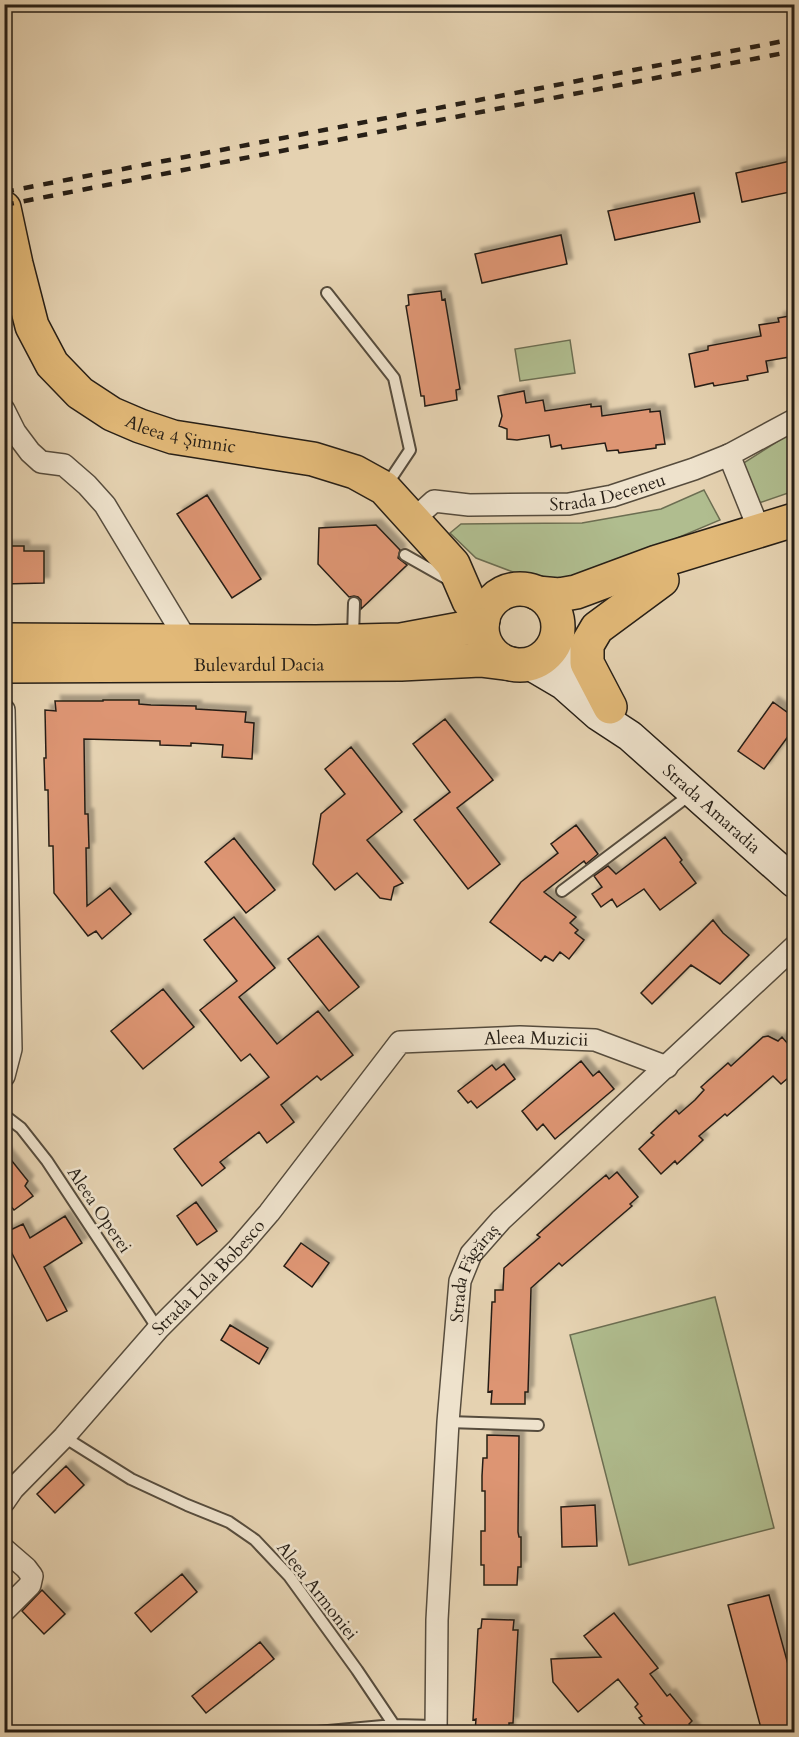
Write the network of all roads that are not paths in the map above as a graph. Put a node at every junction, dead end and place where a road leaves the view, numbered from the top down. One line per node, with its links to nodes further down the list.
1 (4, 208): 6 (main road, Aleea 4 Șimnic)
2 (327, 293): 6 (lane)
3 (4, 410): 17 (street)
4 (795, 420): 5 (street, Strada Deceneu)
5 (729, 455): 7 (street, Strada Deceneu); 9 (street)
6 (384, 488): 7 (main road, Aleea 4 Șimnic)
7 (414, 519): 11 (main road, Aleea 4 Șimnic)
8 (795, 520): 9 (main road)
9 (760, 532): 12 (main road); 13 (main road)
10 (405, 555): 11 (lane)
11 (458, 575): 13 (main road, Aleea 4 Șimnic); 15 (main road, Aleea 4 Șimnic)
12 (662, 580): 19 (main road); 21 (main road)
13 (529, 591): 15 (main road); 19 (main road)
14 (354, 603): 18 (lane)
15 (482, 623): 18 (main road, Bulevardul Dacia); 19 (main road)
16 (4, 640): 17 (main road, Bulevardul Dacia)
17 (187, 641): 18 (main road, Bulevardul Dacia)
18 (353, 641)
19 (538, 651): 20 (main road, Bulevardul Dacia); 21 (main road, Strada Amaradia); 23 (main road, Strada Amaradia)
20 (4, 666)
21 (610, 707): 23 (main road, Strada Amaradia)
22 (4, 710): 24 (street)
23 (630, 736): 25 (main road, Strada Amaradia)
24 (5, 788): 31 (street)
25 (694, 792): 26 (main road, Strada Amaradia); 27 (lane)
26 (789, 874)
27 (562, 891)
28 (795, 947): 30 (street, Strada Făgăraș)
29 (400, 1042): 30 (street, Aleea Muzicii); 33 (street, Strada Lola Bobesco)
30 (667, 1067): 34 (street, Strada Făgăraș)
31 (4, 1076)
32 (4, 1115): 33 (lane, Aleea Operei)
33 (158, 1329): 36 (street, Strada Lola Bobesco)
34 (448, 1422): 35 (lane); 41 (street, Strada Făgăraș)
35 (538, 1425)
36 (64, 1437): 37 (street, Strada Lola Bobesco); 40 (lane, Aleea Armoniei)
37 (7, 1491)
38 (4, 1549): 39 (street)
39 (4, 1611)
40 (394, 1725): 41 (lane); 42 (lane)
41 (435, 1729)
42 (317, 1732)

